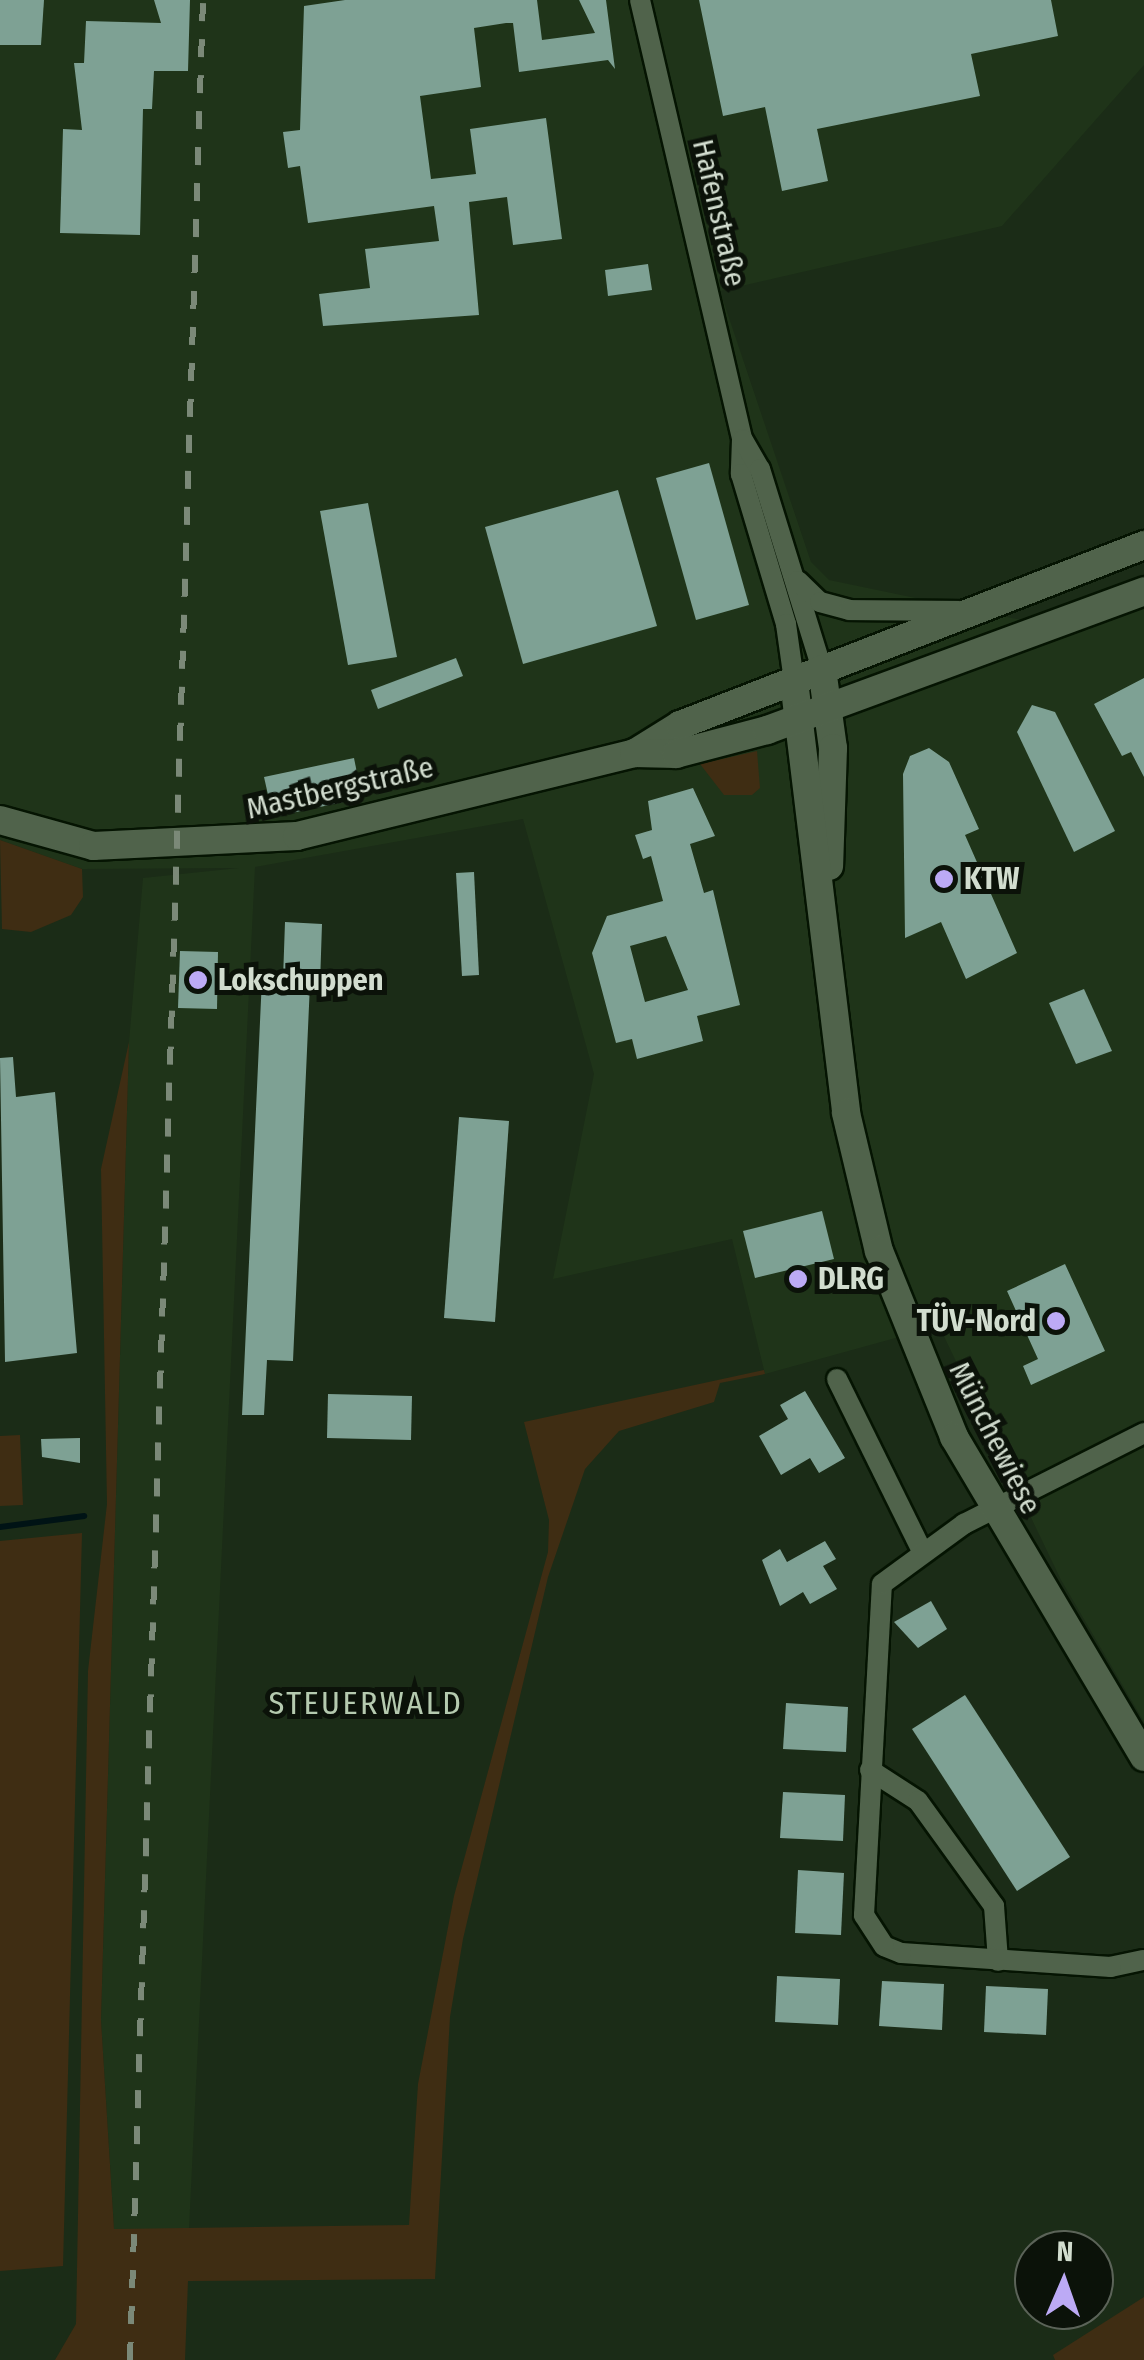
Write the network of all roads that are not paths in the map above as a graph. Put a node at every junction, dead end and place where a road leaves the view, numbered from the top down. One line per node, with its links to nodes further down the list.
1 (640, 0): 2 (street, Hafenstraße)
2 (742, 439): 4 (street, Hafenstraße); 8 (street, Hafenstraße)
3 (1144, 545): 6 (main road, Mastbergstraße)
4 (796, 578): 6 (street); 7 (street, Hafenstraße)
5 (1144, 592): 9 (main road, Mastbergstraße)
6 (962, 611): 7 (main road, Mastbergstraße)
7 (822, 669): 8 (main road, Mastbergstraße); 9 (main road)
8 (794, 681): 10 (main road); 11 (main road, Mastbergstraße)
9 (830, 708): 10 (main road, Mastbergstraße); 13 (main road, Münchewiese)
10 (798, 718): 11 (main road, Mastbergstraße); 13 (main road, Münchewiese)
11 (634, 753): 12 (main road, Mastbergstraße)
12 (0, 820)
13 (826, 943): 16 (main road, Münchewiese)
14 (837, 1379): 17 (street)
15 (1144, 1432): 16 (street)
16 (991, 1509): 17 (street); 18 (main road, Münchewiese)
17 (922, 1550): 19 (street)
18 (1144, 1756)
19 (870, 1770): 21 (street); 21 (street)
20 (1143, 1960): 21 (street)
21 (998, 1961)

